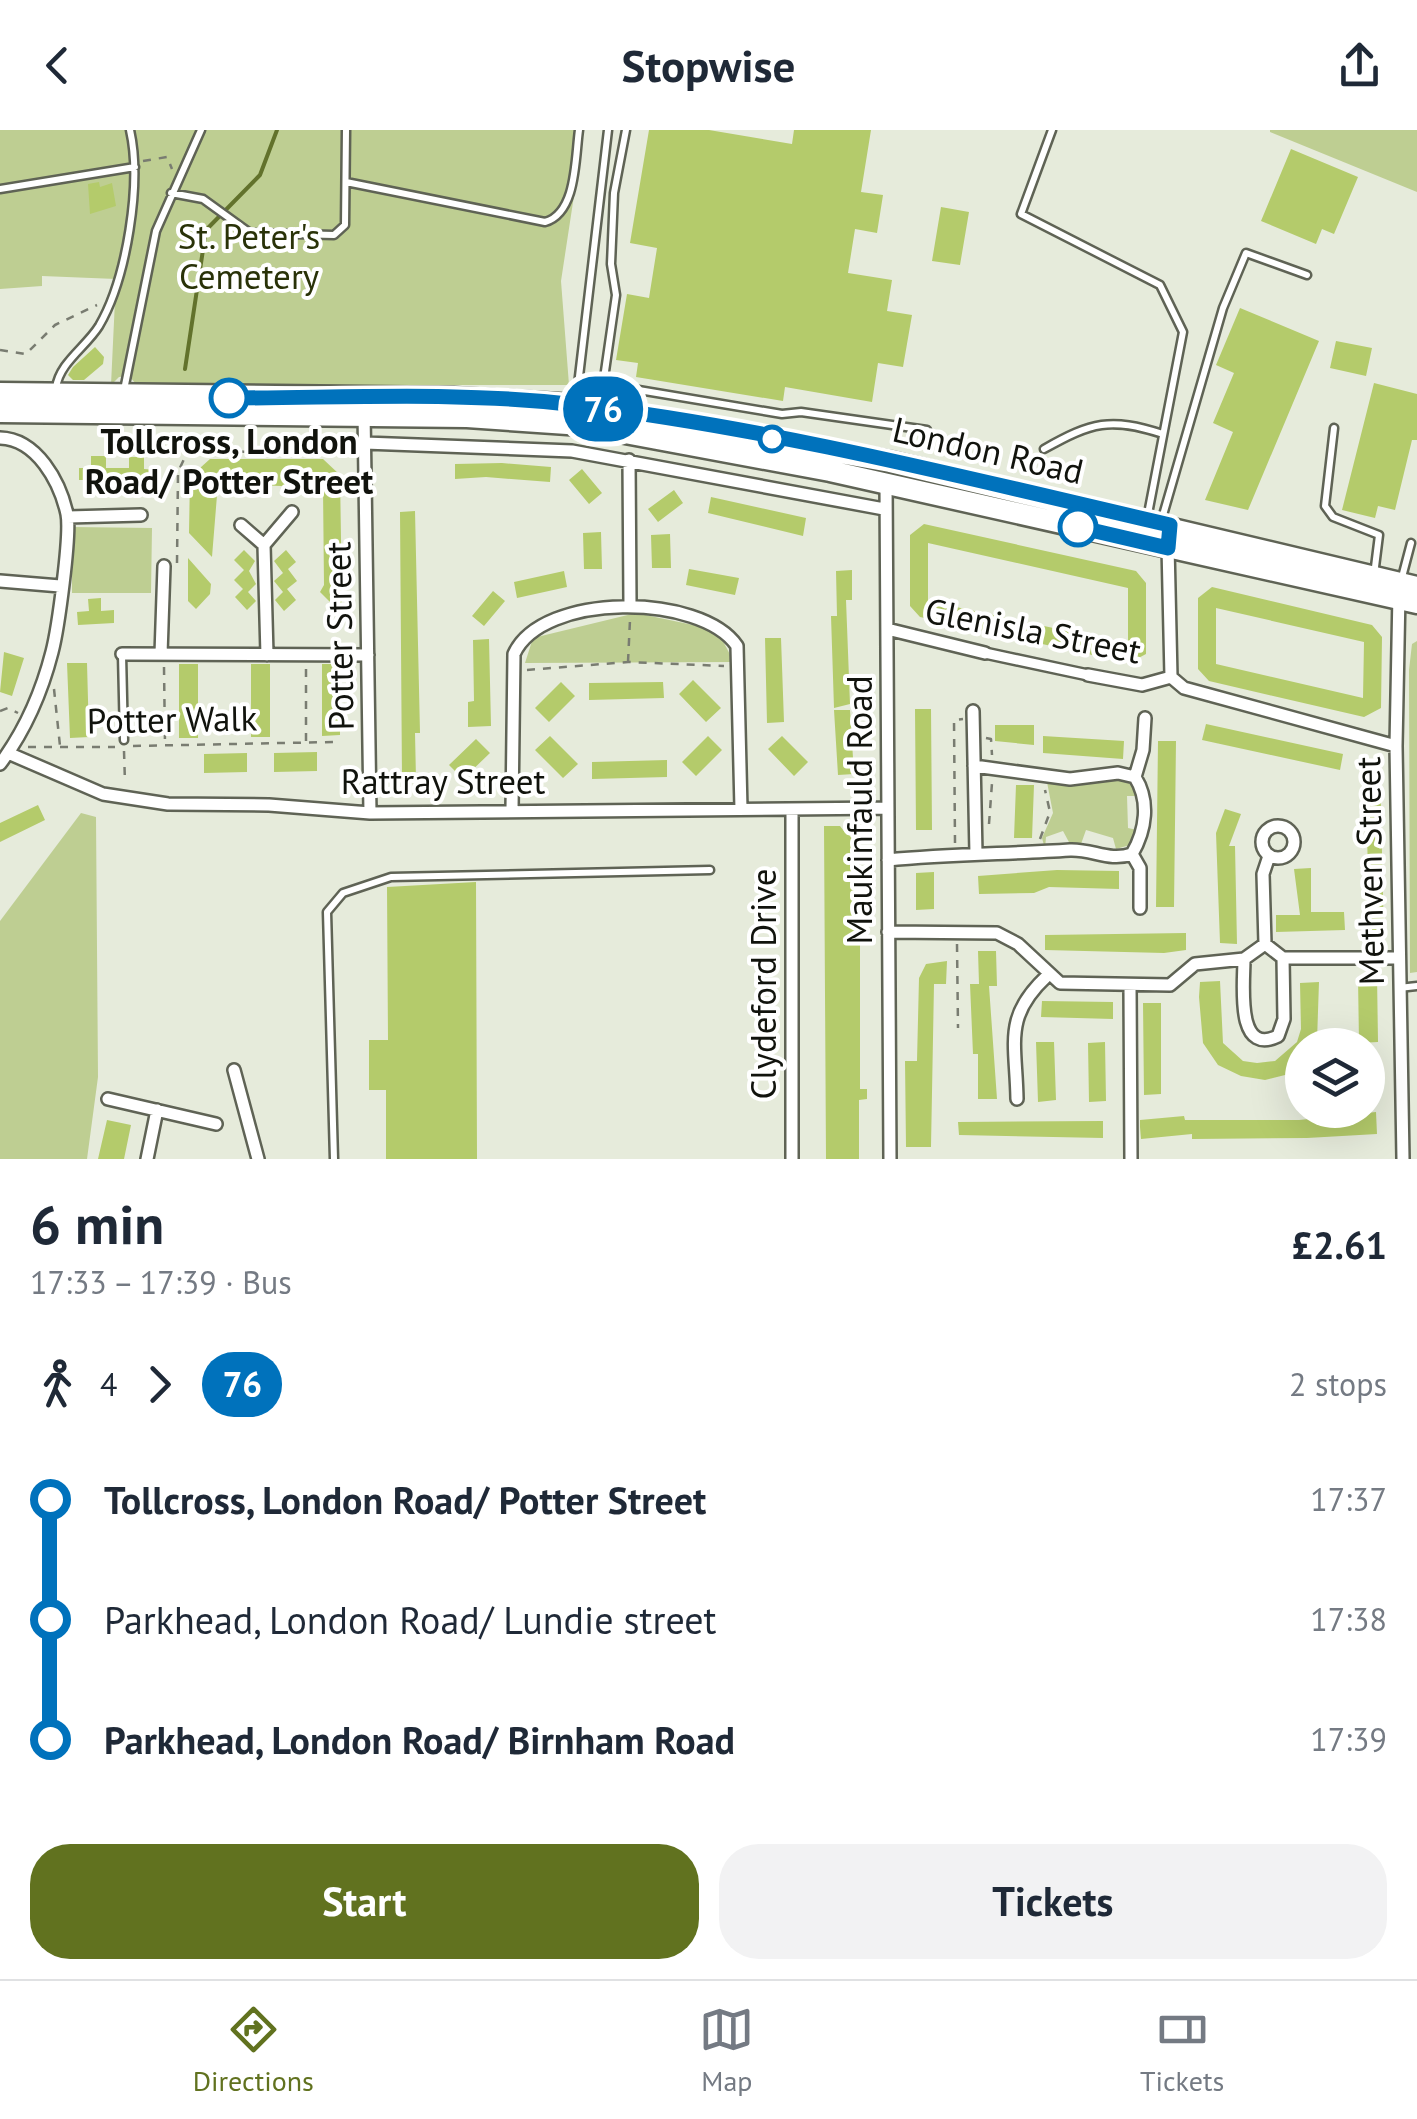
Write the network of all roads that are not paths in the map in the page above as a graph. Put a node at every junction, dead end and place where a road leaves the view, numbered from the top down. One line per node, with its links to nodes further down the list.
1 (130, 130): 8 (lane)
2 (201, 130): 11 (lane)
3 (346, 130): 9 (lane)
4 (579, 130): 9 (lane)
5 (608, 130): 19 (lane)
6 (626, 130): 13 (lane)
7 (1052, 130): 23 (lane)
8 (135, 168): 10 (lane); 15 (lane)
9 (346, 182): 11 (lane)
10 (0, 189)
11 (171, 193): 17 (lane)
12 (1307, 276): 34 (lane)
13 (603, 384): 20 (lane); 22 (lane)
14 (0, 393): 15 (main road, London Road)
15 (55, 406): 17 (main road, London Road); 18 (main road, London Road)
16 (364, 406): 17 (main road, London Road); 19 (main road, London Road); 25 (street, Potter Street)
17 (123, 407)
18 (0, 412)
19 (575, 415): 20 (main road, London Road)
20 (598, 418): 28 (main road, London Road); 29 (main road, London Road)
21 (1334, 428): 40 (lane)
22 (927, 430)
23 (1163, 434): 26 (lane); 34 (lane)
24 (5, 438): 33 (street)
25 (365, 447): 27 (street); 50 (street, Potter Street)
26 (1044, 449)
27 (629, 460): 30 (street); 44 (street)
28 (890, 462): 29 (street, Maukinfauld Road); 34 (main road, London Road)
29 (886, 483): 30 (street, Maukinfauld Road); 38 (main road, London Road)
30 (884, 509): 45 (street, Maukinfauld Road)
31 (292, 512): 37 (street)
32 (142, 515): 33 (street)
33 (68, 517): 42 (street)
34 (1159, 523): 38 (street); 40 (main road, London Road)
35 (241, 525): 37 (street)
36 (1411, 543): 43 (lane)
37 (264, 545): 49 (street)
38 (1168, 548): 43 (main road, London Road); 52 (street)
39 (164, 566): 48 (street)
40 (1374, 576): 43 (main road, London Road)
41 (0, 582): 42 (street)
42 (60, 586): 57 (street)
43 (1408, 592): 56 (street, Methven Street)
44 (630, 604): 61 (street); 63 (street)
45 (886, 629): 46 (street, Glenisla Street); 62 (street, Maukinfauld Road)
46 (985, 653): 51 (street, Glenisla Street)
47 (122, 654): 48 (street); 55 (lane)
48 (162, 654): 49 (street)
49 (267, 655): 50 (street)
50 (368, 655): 65 (street, Potter Street)
51 (1088, 675): 52 (street, Glenisla Street)
52 (1171, 677): 56 (street, Glenisla Street)
53 (974, 715): 59 (street)
54 (1145, 718): 60 (street)
55 (124, 743)
56 (1396, 746): 75 (street, Methven Street)
57 (10, 750): 58 (street); 65 (street, Rattray Street)
58 (0, 764)
59 (974, 766): 60 (street); 66 (street)
60 (1135, 777): 67 (street)
61 (512, 808): 63 (street, Rattray Street); 65 (street, Rattray Street)
62 (888, 808): 64 (street, Rattray Street); 69 (street, Maukinfauld Road)
63 (741, 809): 64 (street, Rattray Street)
64 (792, 809): 89 (street, Clydeford Drive)
65 (370, 813)
66 (976, 854): 67 (street); 69 (street)
67 (1132, 854): 71 (street)
68 (1269, 856): 73 (street)
69 (888, 860): 72 (street, Maukinfauld Road)
70 (710, 870): 88 (lane)
71 (1140, 908)
72 (888, 932): 77 (street); 90 (street, Maukinfauld Road)
73 (1264, 944): 74 (street); 76 (street)
74 (1283, 958): 75 (street); 76 (street)
75 (1398, 958): 80 (street, Methven Street)
76 (1244, 959): 78 (street)
77 (1048, 976): 78 (street); 83 (street)
78 (1130, 986): 91 (street)
79 (1417, 986): 80 (lane)
80 (1399, 988): 92 (street, Methven Street)
81 (234, 1070): 87 (street)
82 (108, 1099): 84 (street)
83 (1017, 1099)
84 (158, 1110): 85 (street); 86 (street)
85 (216, 1124)
86 (147, 1159)
87 (258, 1159)
88 (334, 1159)
89 (792, 1159)
90 (890, 1159)
91 (1132, 1159)
92 (1403, 1159)

